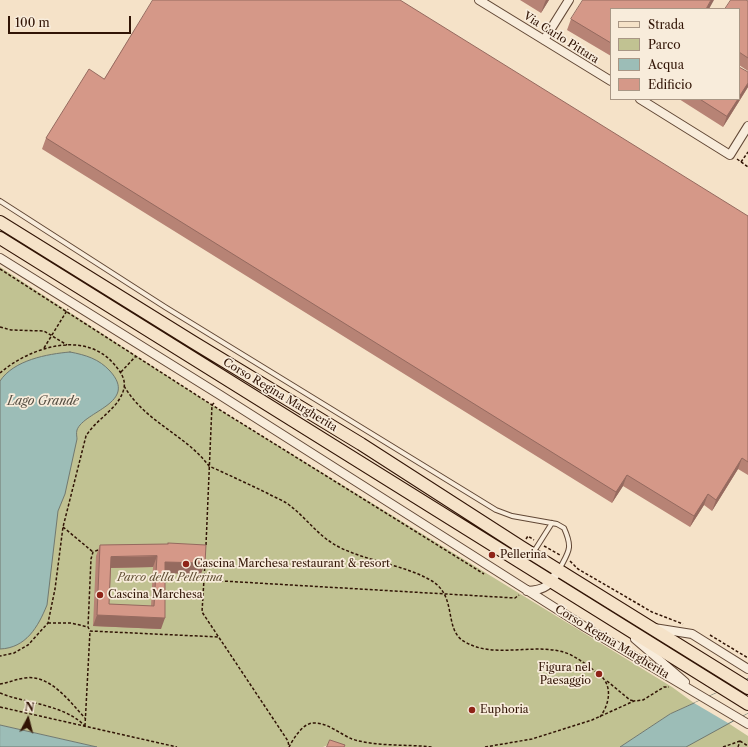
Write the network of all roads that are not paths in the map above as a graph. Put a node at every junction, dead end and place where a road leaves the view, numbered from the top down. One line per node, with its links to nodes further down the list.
1 (480, 0): 3 (street, Via Carlo Pittara)
2 (569, 0): 3 (street)
3 (544, 40): 4 (street, Via Carlo Pittara)
4 (610, 80)
5 (642, 100): 6 (street)
6 (748, 126)
7 (0, 201): 11 (lane)
8 (0, 222): 12 (main road, Corso Regina Margherita)
9 (0, 238): 14 (main road, Corso Regina Margherita)
10 (0, 258): 15 (street, Corso Regina Margherita)
11 (552, 523): 12 (lane); 13 (lane)
12 (533, 554): 13 (main road, Corso Regina Margherita)
13 (559, 569): 14 (street); 17 (main road, Corso Regina Margherita)
14 (552, 582): 15 (street); 16 (main road, Corso Regina Margherita)
15 (522, 594): 20 (street, Corso Regina Margherita)
16 (610, 618): 20 (street, Corso Regina Margherita); 21 (main road, Corso Regina Margherita)
17 (652, 627): 18 (street, Corso Regina Margherita); 19 (main road, Corso Regina Margherita)
18 (745, 667)
19 (748, 688)
20 (698, 693): 22 (street, Corso Regina Margherita)
21 (748, 704)
22 (748, 724)

